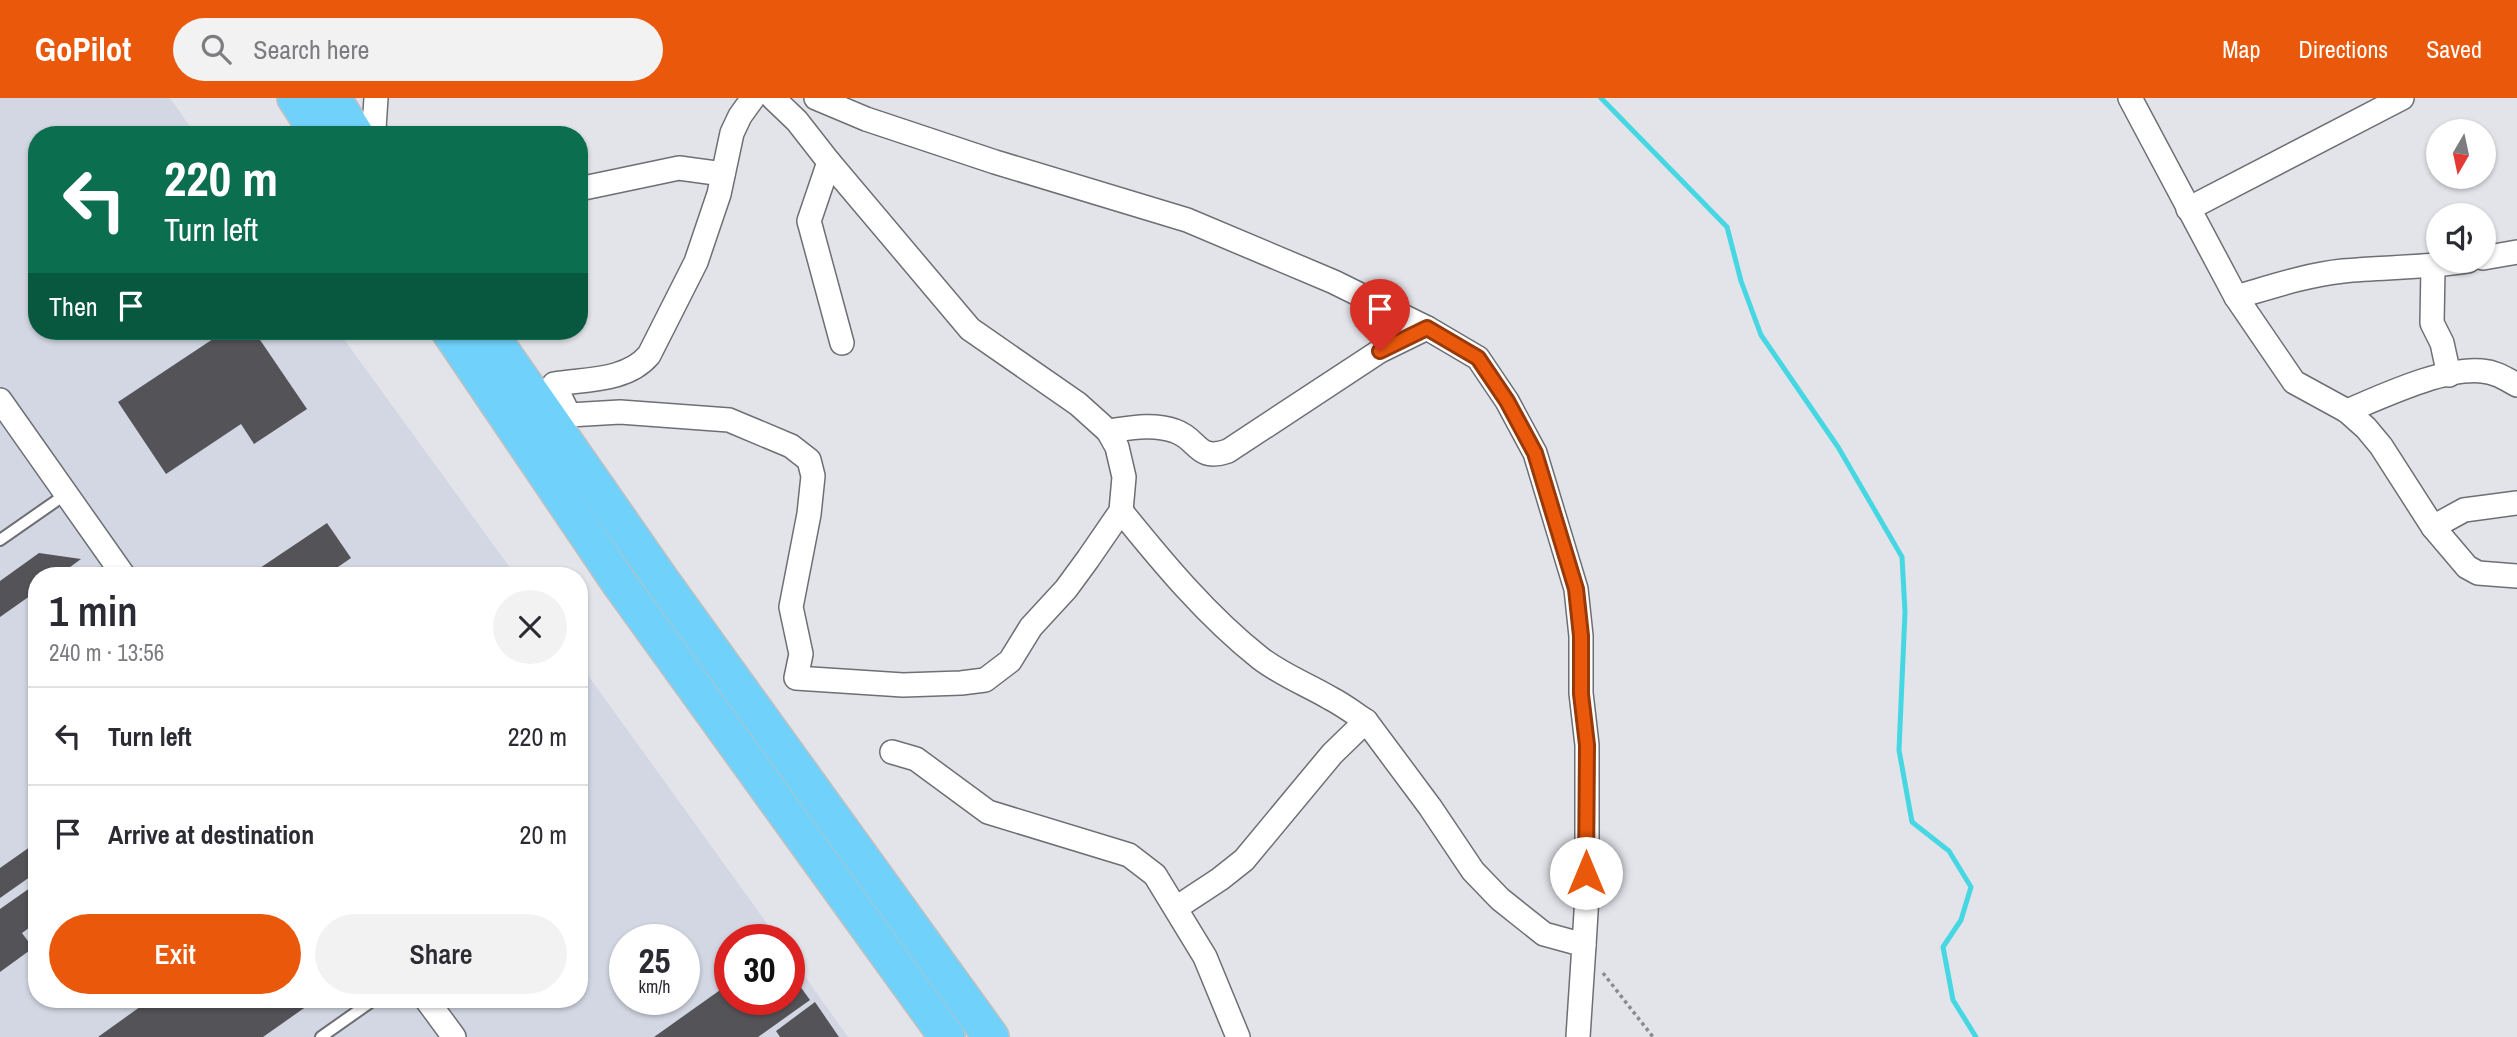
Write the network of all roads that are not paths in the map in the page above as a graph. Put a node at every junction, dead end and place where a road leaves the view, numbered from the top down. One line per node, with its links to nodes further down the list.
1 (295, 98): 9 (main road)
2 (332, 98): 10 (main road)
3 (376, 98): 11 (street)
4 (753, 98): 13 (street)
5 (773, 98): 12 (street)
6 (816, 98): 21 (street)
7 (2130, 98): 15 (street)
8 (2402, 98): 15 (street)
9 (313, 126)
10 (350, 126)
11 (374, 126)
12 (829, 162): 24 (street); 29 (street)
13 (723, 174): 14 (street); 32 (street)
14 (588, 187)
15 (2188, 209): 20 (street)
16 (2517, 252): 17 (street)
17 (2496, 256)
18 (2426, 267): 20 (street)
19 (2433, 273): 25 (street)
20 (2236, 297): 28 (street)
21 (1427, 328): 29 (street); 40 (street)
22 (455, 340): 45 (main road)
23 (494, 340): 46 (main road)
24 (842, 342)
25 (2449, 375): 26 (street); 28 (street)
26 (2517, 385)
27 (0, 400): 30 (street)
28 (2347, 411): 33 (street)
29 (1108, 431): 32 (street)
30 (66, 494): 34 (lane); 35 (street)
31 (2517, 503): 33 (street)
32 (1121, 511): 37 (street)
33 (2433, 527): 36 (street)
34 (0, 540)
35 (118, 567)
36 (2517, 576)
37 (1366, 720): 39 (street); 40 (street)
38 (892, 752): 39 (street)
39 (1176, 908): 47 (street)
40 (1584, 945): 48 (street)
41 (361, 1008): 43 (lane)
42 (433, 1008): 44 (street)
43 (321, 1037)
44 (454, 1037)
45 (947, 1037)
46 (991, 1037)
47 (1238, 1037)
48 (1578, 1037)

